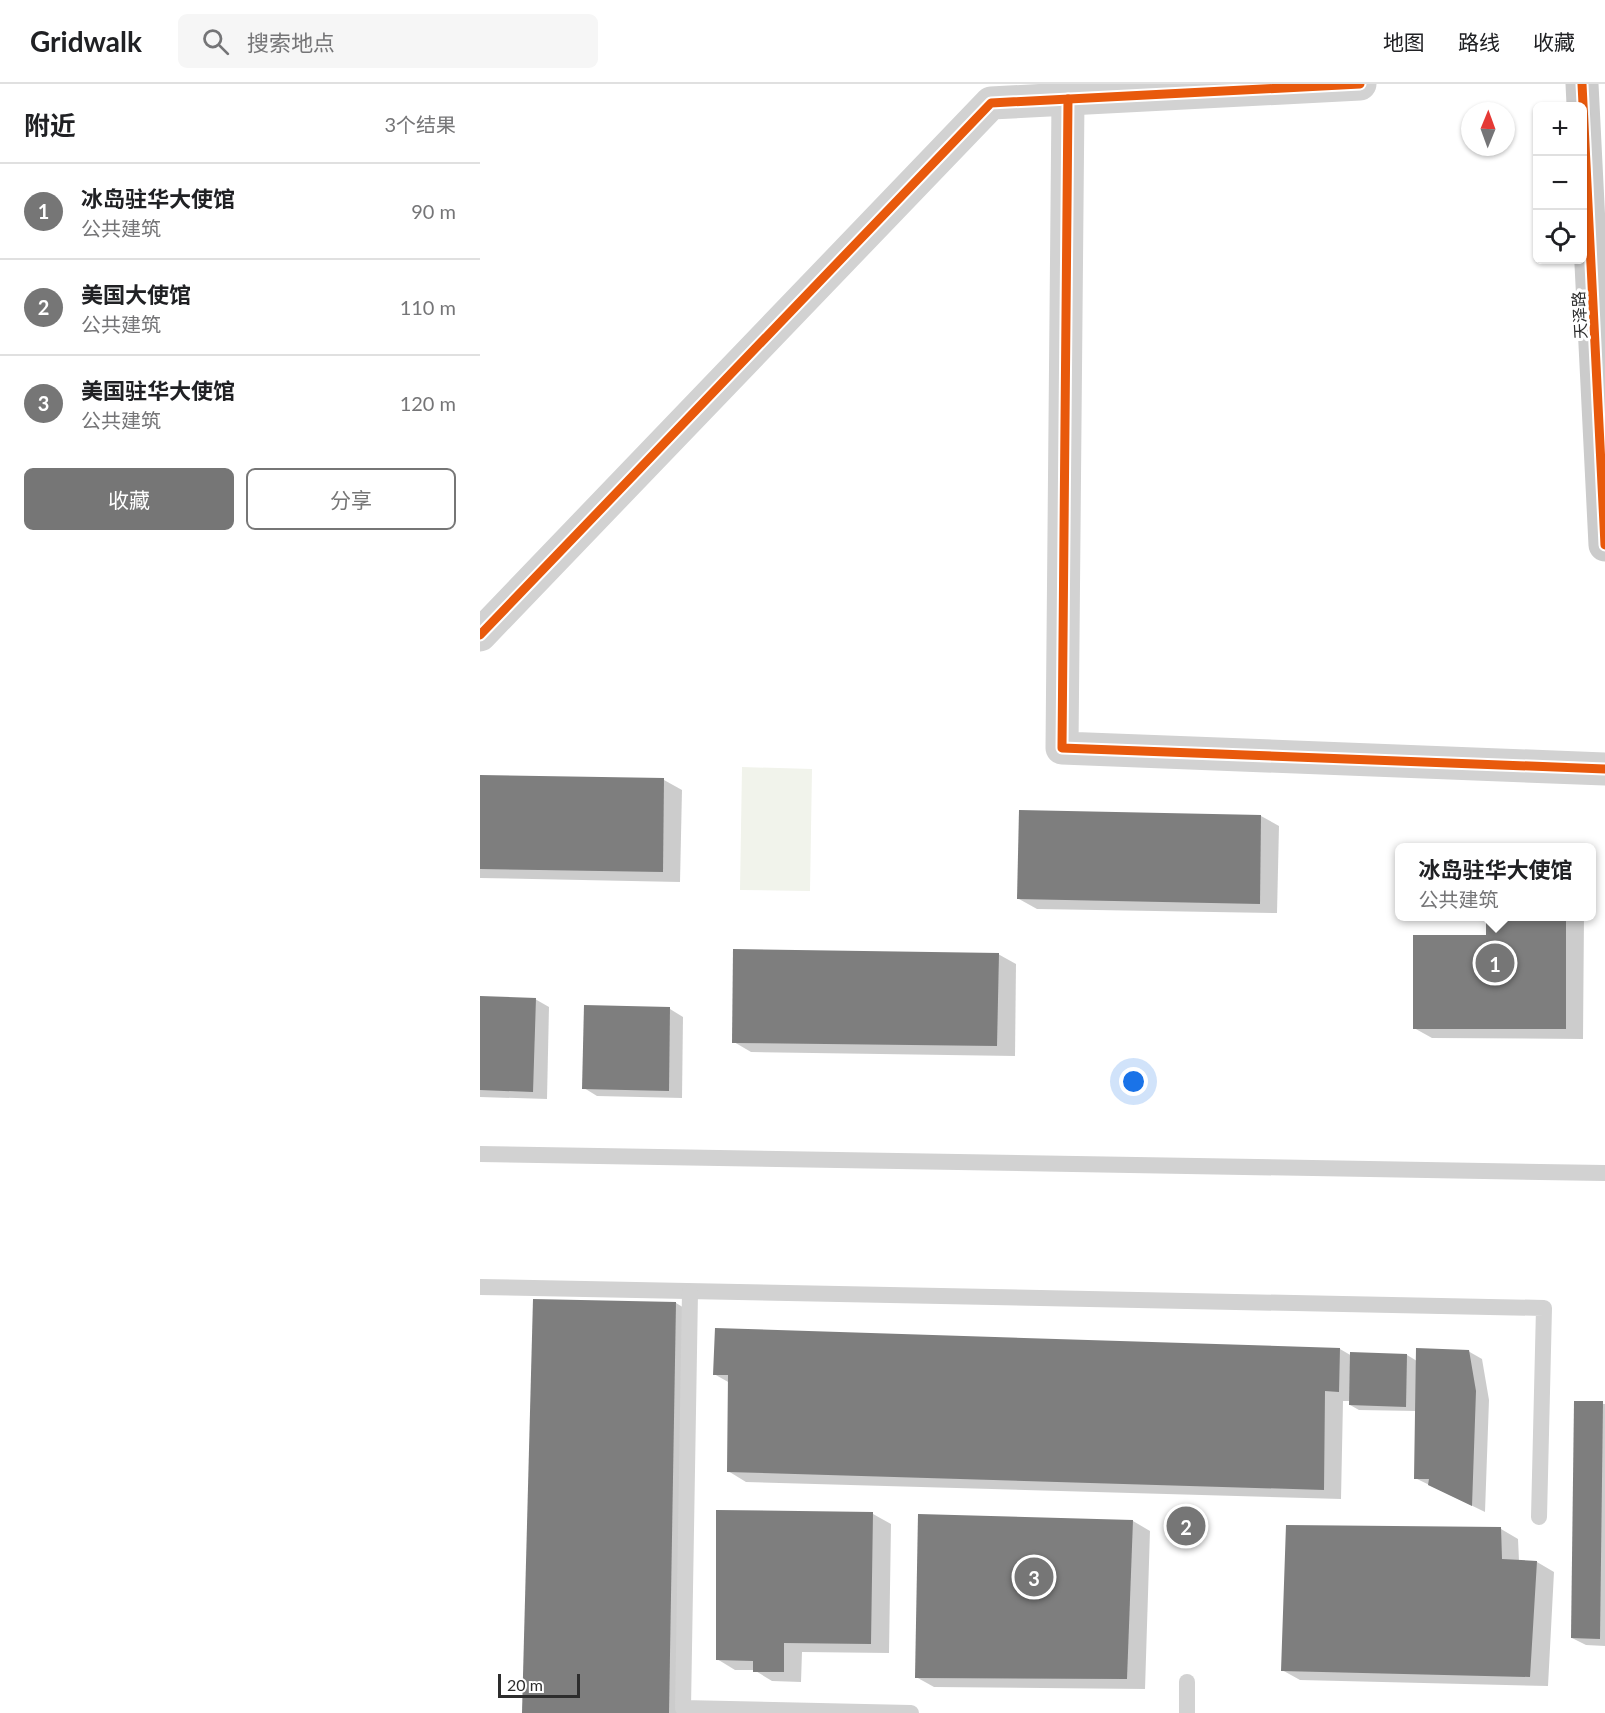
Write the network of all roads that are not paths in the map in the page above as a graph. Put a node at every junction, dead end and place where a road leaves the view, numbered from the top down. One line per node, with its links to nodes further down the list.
1 (1360, 84): 3 (street)
2 (1582, 84): 4 (street, 天泽路)
3 (1068, 99): 5 (street); 6 (street)
4 (1605, 545)
5 (480, 635)
6 (1605, 769)
7 (480, 1154): 8 (lane)
8 (1605, 1173)
9 (480, 1287): 10 (lane)
10 (690, 1292): 11 (lane); 13 (lane)
11 (1539, 1517)
12 (1187, 1682): 14 (lane)
13 (911, 1713)
14 (1187, 1713)

